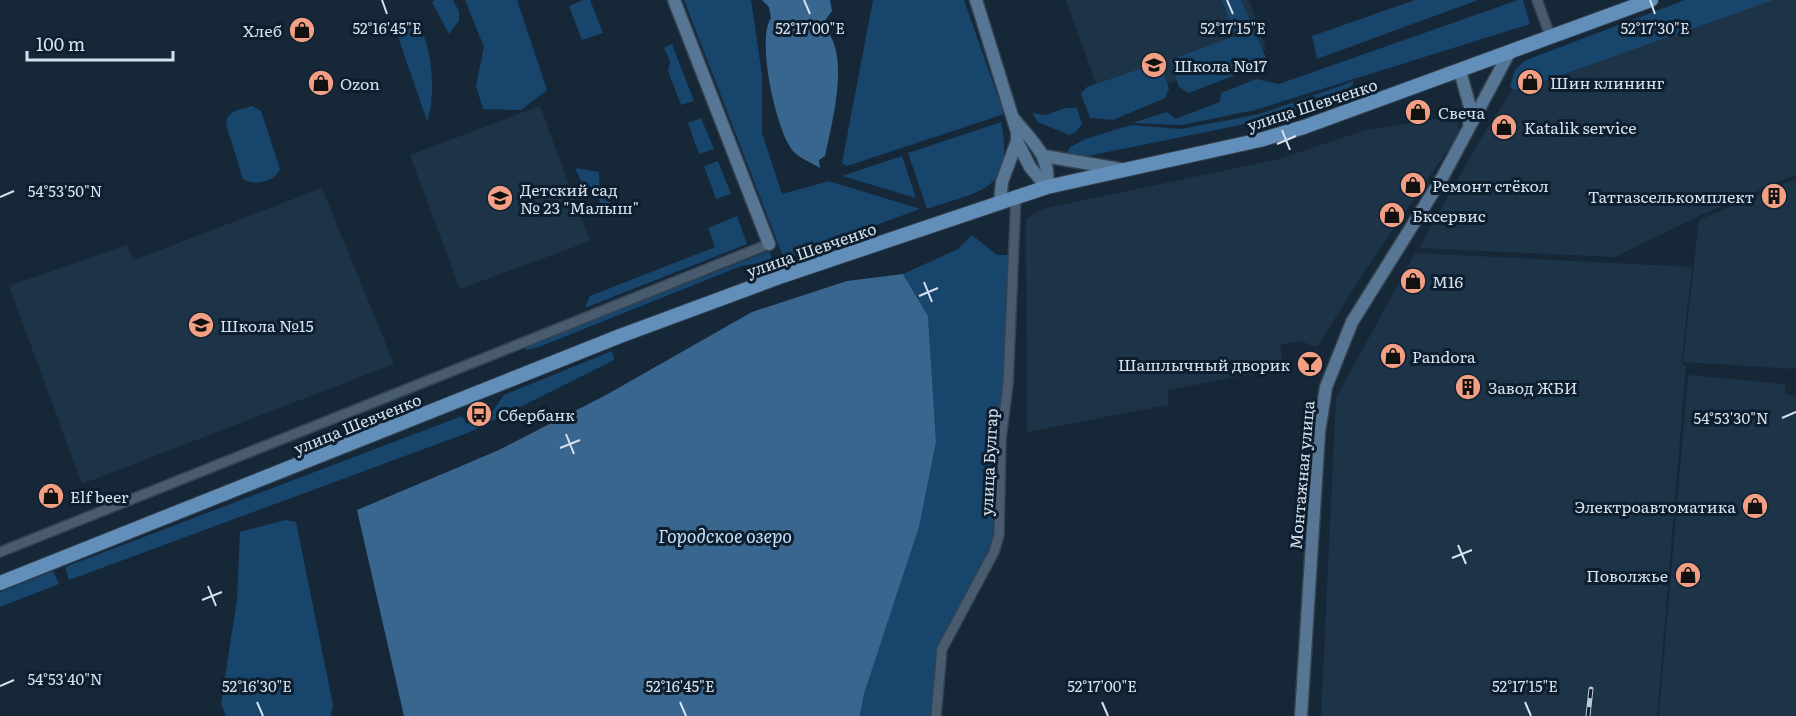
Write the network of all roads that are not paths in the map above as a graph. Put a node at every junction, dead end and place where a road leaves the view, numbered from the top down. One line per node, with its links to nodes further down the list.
1 (674, 0): 16 (street)
2 (976, 0): 8 (street)
3 (1537, 0): 5 (street)
4 (1651, 0): 5 (main road, улица Шевченко)
5 (1551, 38): 6 (main road, улица Шевченко)
6 (1509, 53): 7 (main road, улица Шевченко); 9 (street, Монтажная улица)
7 (1460, 71): 9 (street, Монтажная улица); 12 (main road, улица Шевченко)
8 (1014, 118): 10 (street); 11 (street)
9 (1468, 130): 20 (street, Монтажная улица)
10 (1017, 141): 13 (street); 15 (street)
11 (1044, 156): 12 (street); 13 (street)
12 (1124, 170): 13 (main road, улица Шевченко)
13 (1047, 187): 14 (main road, улица Шевченко)
14 (1016, 196): 15 (main road, улица Шевченко); 19 (street, улица Булгар)
15 (1000, 202): 18 (main road, улица Шевченко)
16 (769, 244): 17 (street)
17 (0, 552)
18 (0, 584)
19 (936, 716)
20 (1301, 716)

